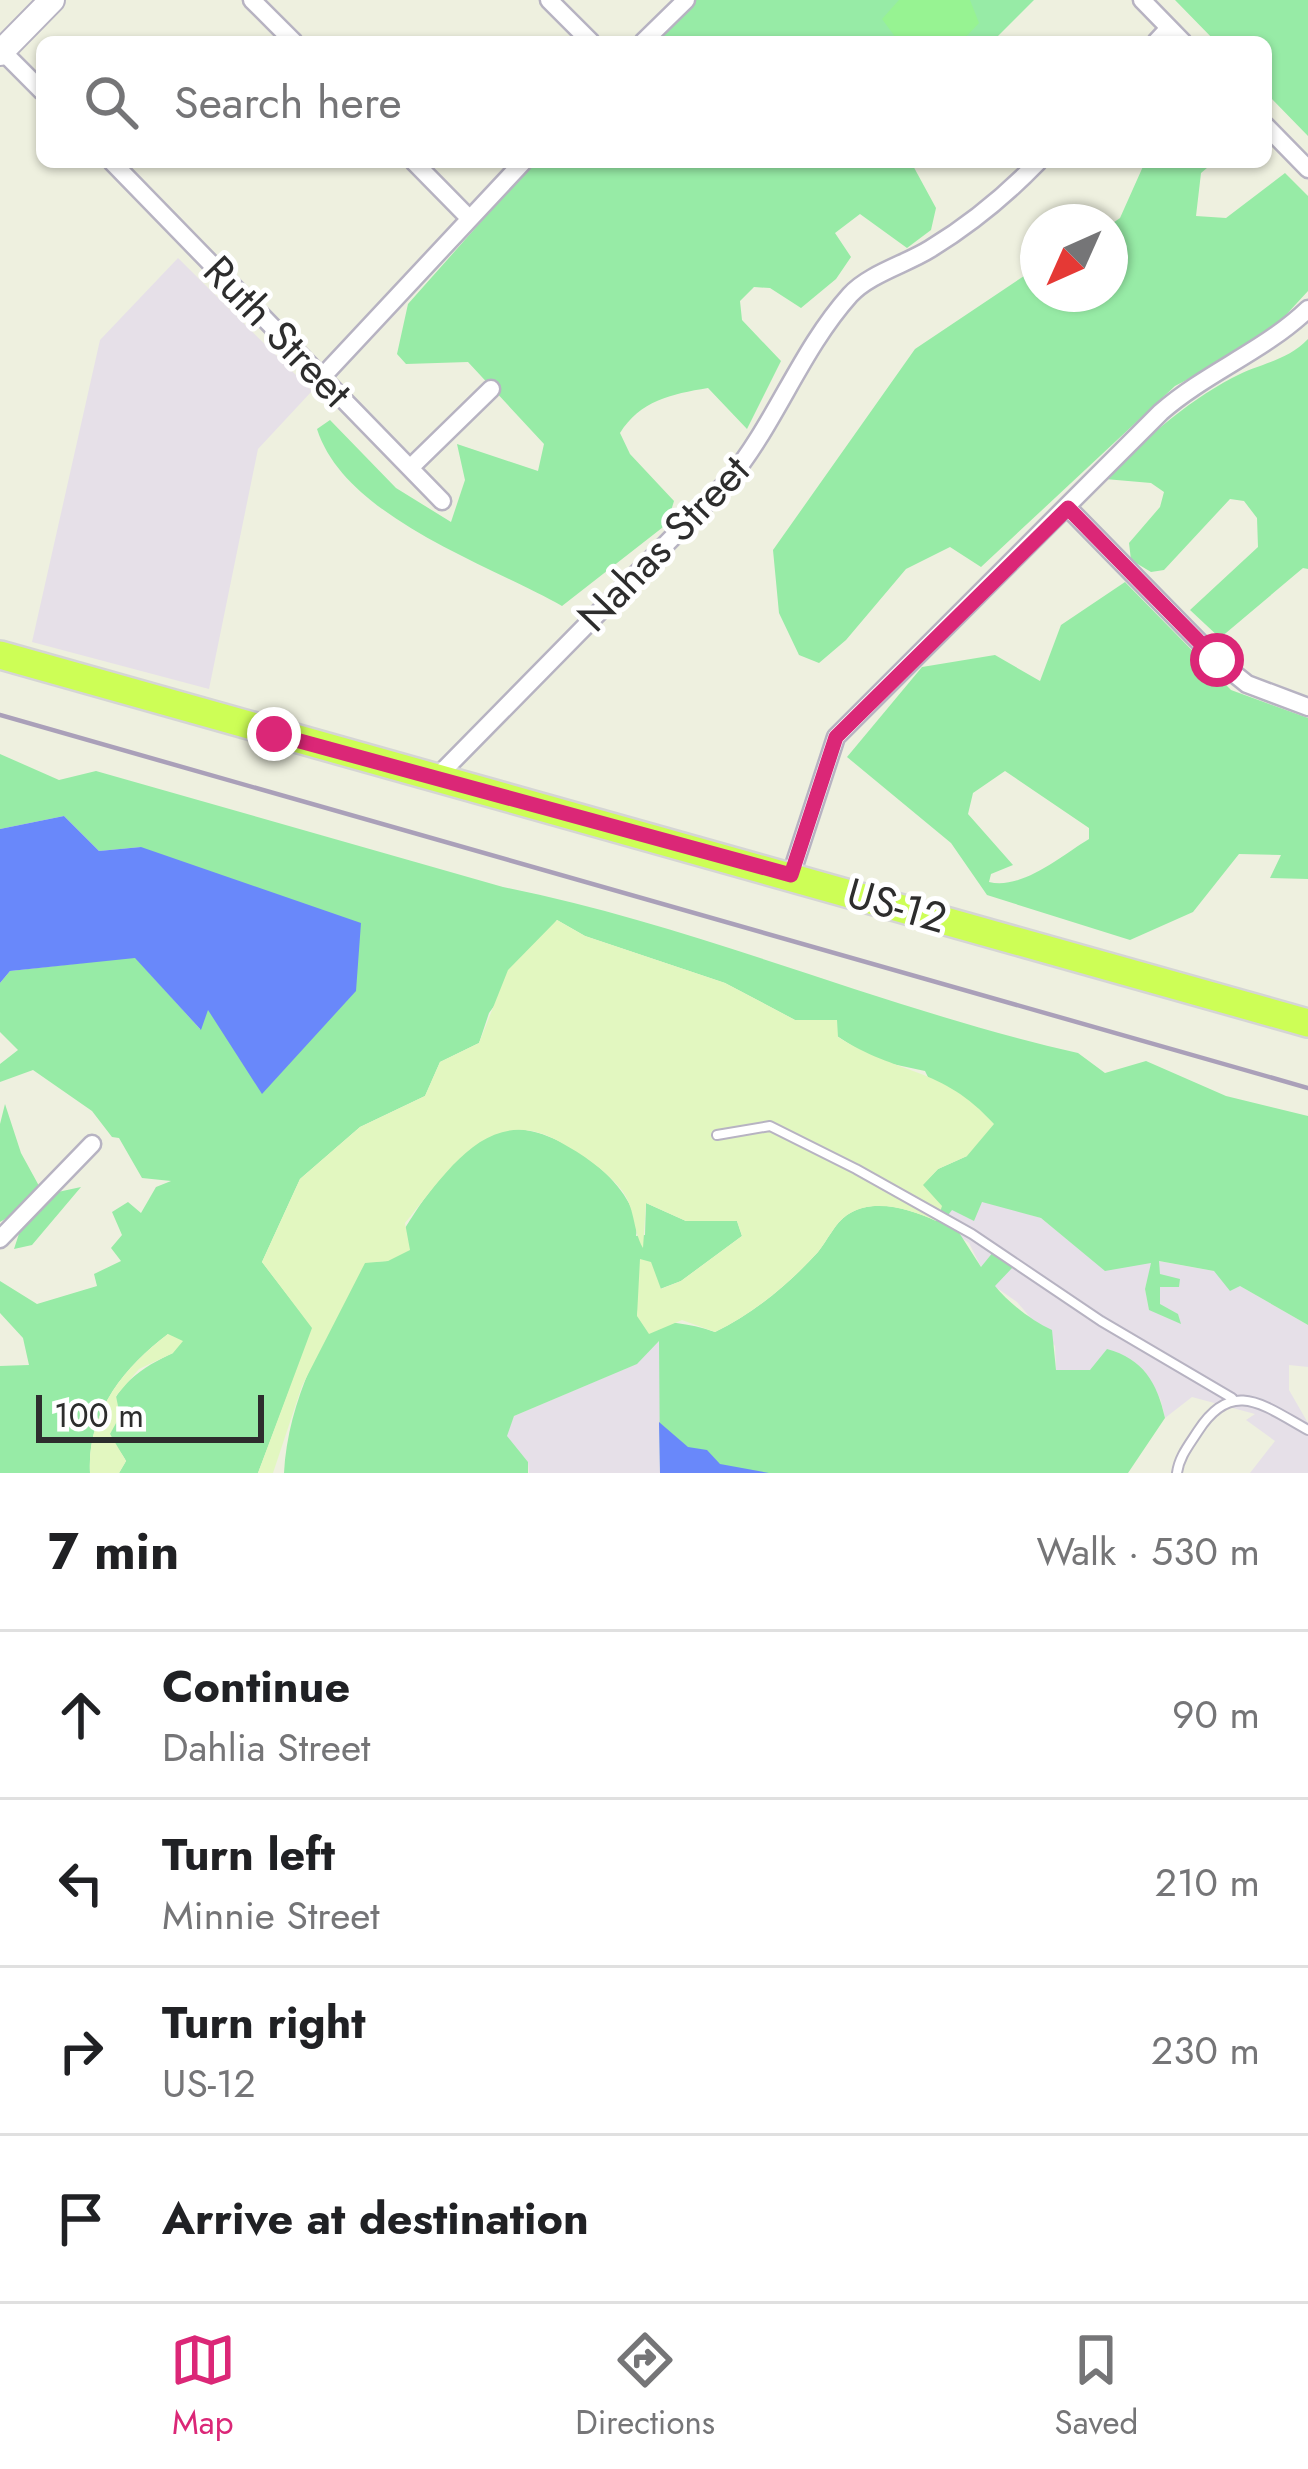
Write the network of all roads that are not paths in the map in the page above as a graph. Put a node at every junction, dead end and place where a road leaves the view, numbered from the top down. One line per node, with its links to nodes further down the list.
1 (52, 0): 12 (street)
2 (252, 0): 7 (street)
3 (549, 0): 8 (street)
4 (686, 0): 9 (street)
5 (1142, 0): 6 (street)
6 (1169, 28): 10 (street); 11 (street)
7 (288, 36)
8 (585, 36)
9 (650, 36)
10 (1162, 36)
11 (1177, 36)
12 (1, 52): 13 (street)
13 (36, 85)
14 (1272, 132): 19 (street)
15 (118, 168): 22 (street, Ruth Street)
16 (419, 168): 20 (street)
17 (517, 168): 20 (street)
18 (1032, 168): 29 (street, Nahas Street)
19 (1308, 169)
20 (468, 217): 22 (street)
21 (1308, 309): 26 (street)
22 (322, 376): 24 (street, Ruth Street)
23 (491, 389): 24 (street)
24 (410, 469): 25 (street, Ruth Street)
25 (442, 501)
26 (1068, 508): 28 (street); 30 (street)
27 (0, 655): 29 (main road, US-12)
28 (1308, 706)
29 (434, 780): 30 (main road, US-12)
30 (791, 875): 31 (main road, US-12)
31 (1308, 1023)
32 (717, 1135): 35 (lane)
33 (92, 1144): 34 (street)
34 (0, 1239)
35 (1232, 1398): 36 (lane); 37 (lane)
36 (1308, 1430)
37 (1177, 1473)

